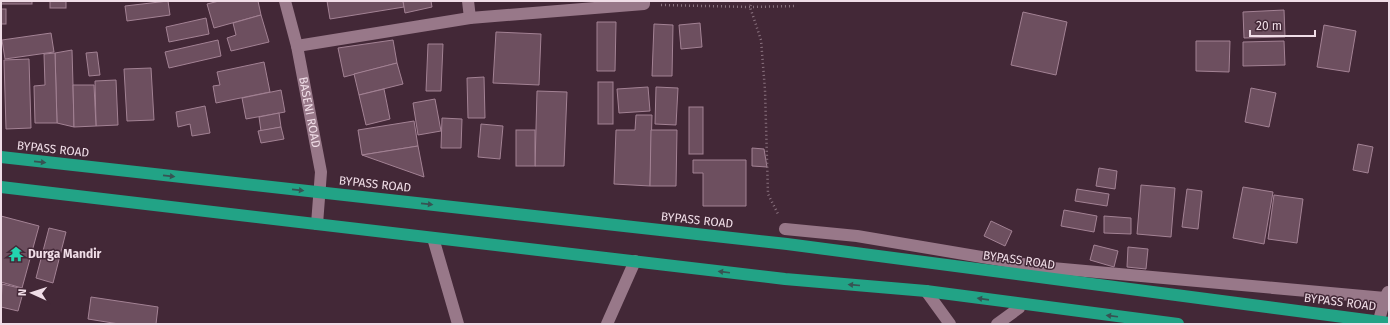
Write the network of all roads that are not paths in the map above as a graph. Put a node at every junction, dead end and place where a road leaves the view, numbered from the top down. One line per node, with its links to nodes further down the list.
1 (285, 1): 5 (street, BASENI ROAD)
2 (468, 1): 4 (street)
3 (644, 3): 4 (street)
4 (470, 18): 5 (street)
5 (297, 46): 8 (street, BASENI ROAD)
6 (1, 157): 8 (highway, BYPASS ROAD, one-way to 8)
7 (1, 188): 9 (highway)
8 (321, 193): 9 (street, BASENI ROAD); 16 (highway, BYPASS ROAD, one-way to 16)
9 (317, 224): 11 (highway)
10 (785, 229): 14 (street)
11 (433, 238): 12 (highway); 17 (street)
12 (635, 261): 13 (highway, one-way to 12); 18 (street)
13 (926, 291): 15 (highway, one-way to 13); 19 (street)
14 (1387, 295): 16 (street)
15 (1020, 304): 20 (street); 21 (highway, one-way to 15)
16 (1382, 323)
17 (458, 324)
18 (607, 324)
19 (950, 324)
20 (997, 324)
21 (1178, 324)

